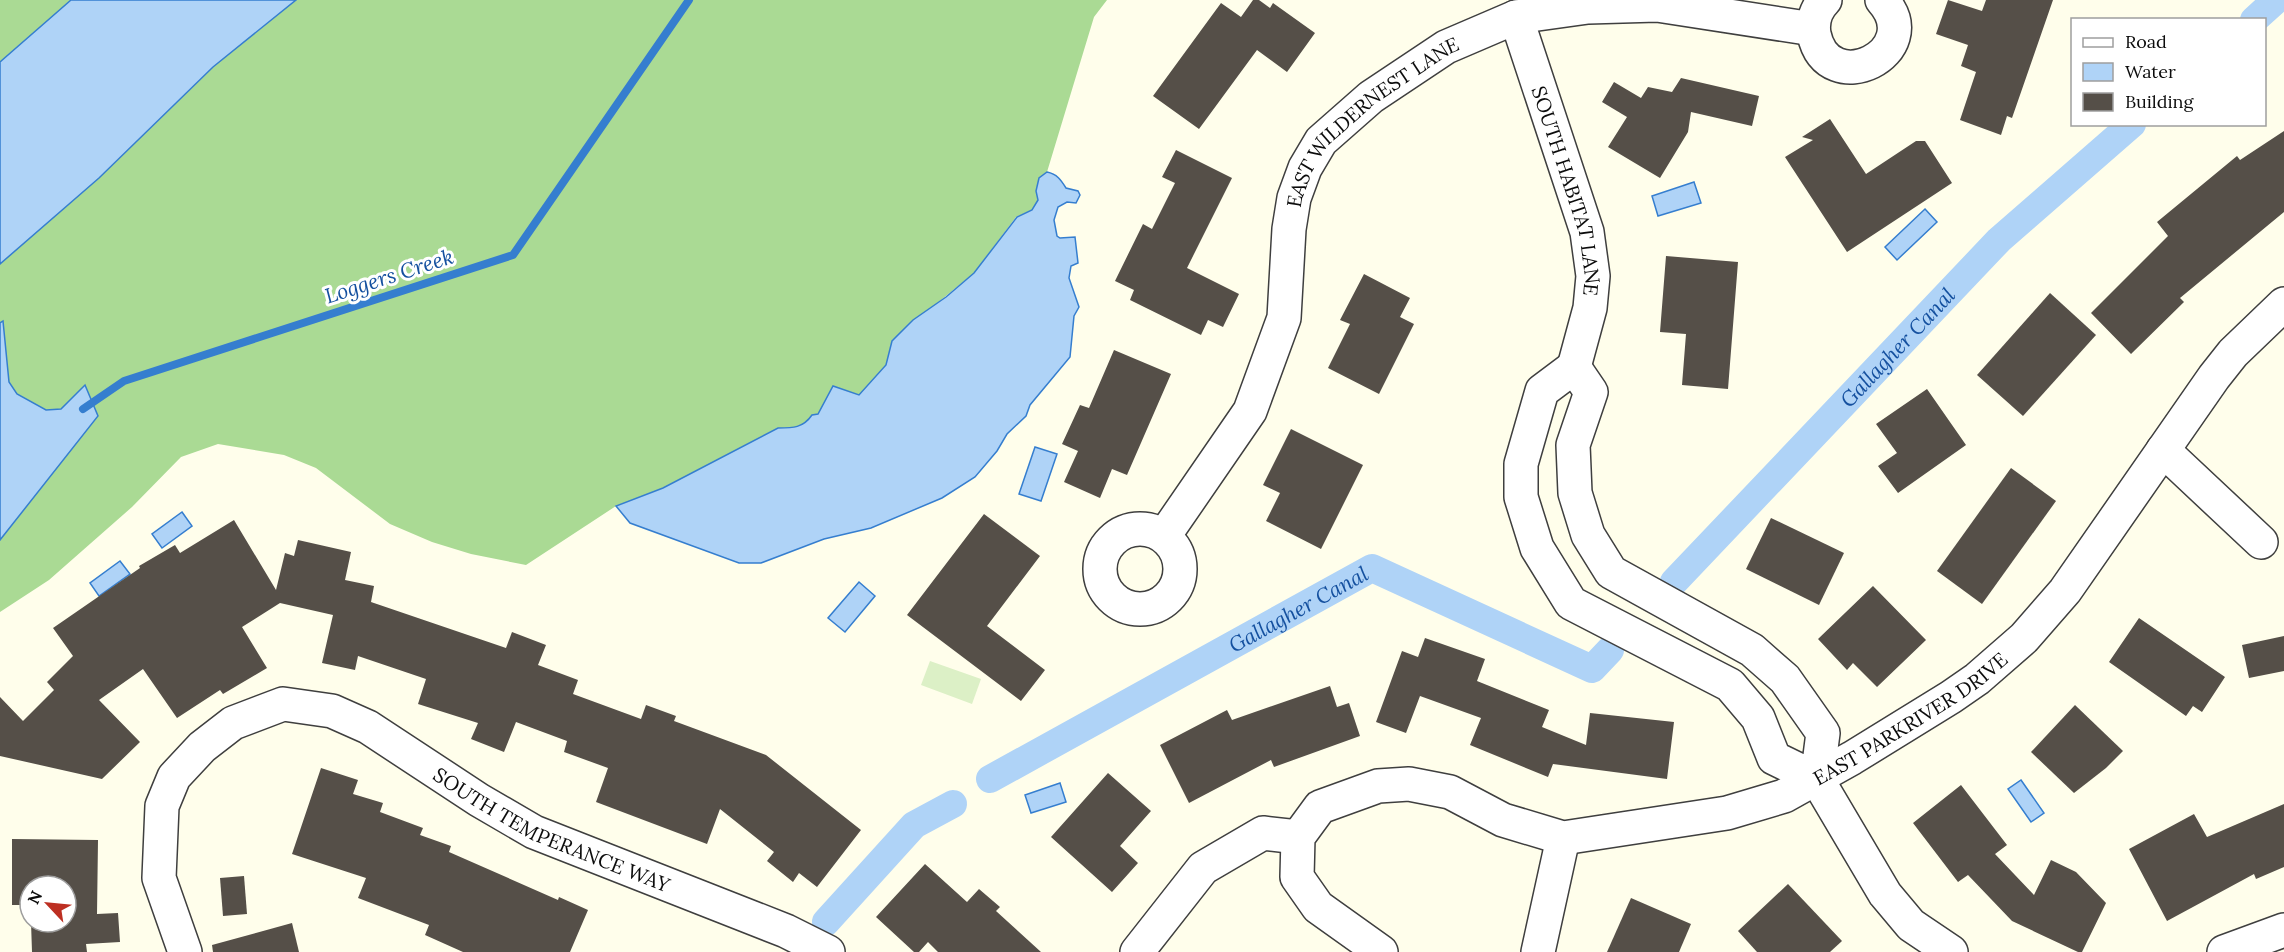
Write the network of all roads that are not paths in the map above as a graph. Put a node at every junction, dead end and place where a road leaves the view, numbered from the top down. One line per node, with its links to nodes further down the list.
1 (1882, 0): 2 (street, EAST WILDERNEST LANE)
2 (1819, 14): 3 (street, EAST WILDERNEST LANE)
3 (1516, 17): 5 (street, SOUTH HABITAT LANE); 7 (street, EAST WILDERNEST LANE)
4 (2284, 304): 6 (street, EAST PARKRIVER DRIVE)
5 (1574, 367): 9 (street); 9 (street)
6 (2163, 450): 8 (street); 9 (street, EAST PARKRIVER DRIVE)
7 (1164, 536)
8 (2261, 542)
9 (1817, 779): 11 (street, EAST PARKRIVER DRIVE); 18 (street)
10 (1298, 837): 11 (street, EAST PARKRIVER DRIVE); 15 (street); 16 (street)
11 (1563, 838): 17 (street)
12 (2284, 930): 19 (street)
13 (185, 952): 14 (street, SOUTH TEMPERANCE WAY)
14 (828, 952)
15 (1137, 952)
16 (1381, 952)
17 (1538, 952)
18 (1951, 952)
19 (2224, 952)

